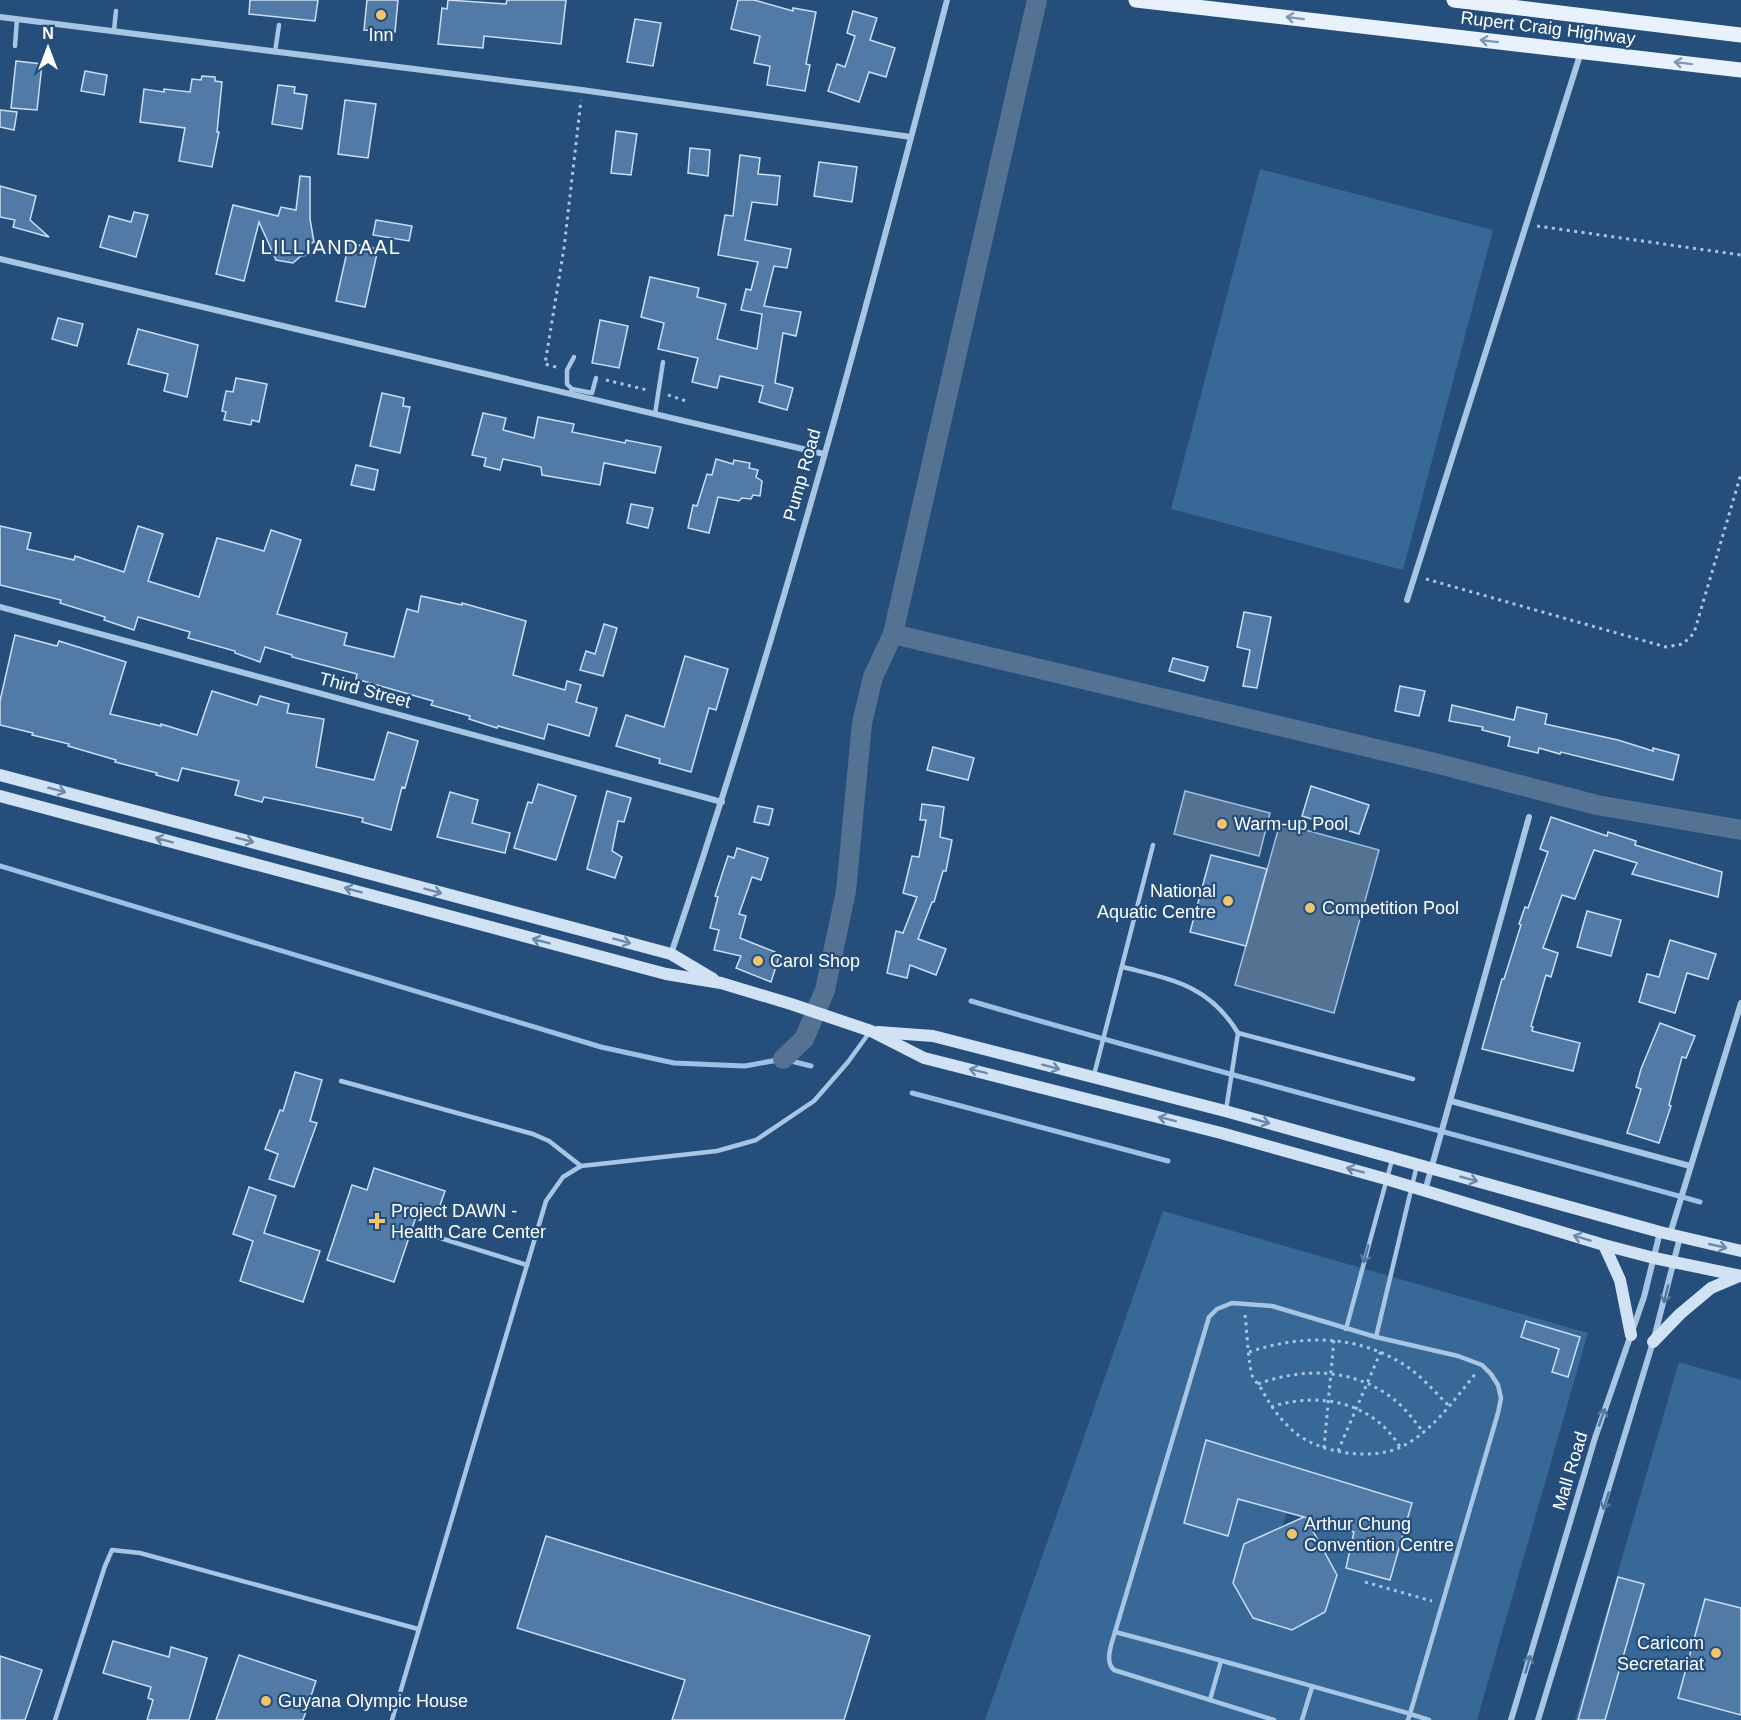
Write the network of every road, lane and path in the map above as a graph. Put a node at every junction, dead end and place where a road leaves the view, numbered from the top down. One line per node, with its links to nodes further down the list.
1 (946, 0): 15 (street, Pump Road)
2 (1136, 0): 11 (main road, Rupert Craig Highway, one-way to 2)
3 (1454, 0): 9 (main road, Rupert Craig Highway)
4 (116, 11): 8 (lane)
5 (0, 17): 6 (street)
6 (17, 20): 8 (street); 10 (lane)
7 (279, 25): 12 (lane)
8 (114, 30): 12 (street)
9 (1741, 35)
10 (15, 46)
11 (1581, 51): 13 (main road, Rupert Craig Highway, one-way to 11); 16 (street)
12 (275, 52): 14 (street)
13 (1741, 70)
14 (582, 90): 15 (street); 21 (path)
15 (911, 138): 27 (street, Pump Road)
16 (1527, 224): 17 (path); 29 (street)
17 (1741, 255)
18 (0, 259): 23 (street)
19 (574, 357): 21 (lane)
20 (663, 362): 24 (lane)
21 (567, 370): 23 (lane)
22 (596, 378): 23 (lane); 24 (path)
23 (571, 392): 26 (street)
24 (657, 393): 25 (path); 26 (lane)
25 (686, 401)
26 (655, 414): 27 (street)
27 (825, 454): 34 (street, Pump Road)
28 (1741, 474): 29 (path)
29 (1416, 576): 30 (street)
30 (1407, 600)
31 (0, 607): 34 (street, Third Street)
32 (0, 775): 37 (main road, one-way to 37)
33 (0, 796): 39 (main road, one-way to 33)
34 (722, 802): 37 (street, Pump Road)
35 (1529, 817): 46 (street)
36 (1154, 845): 38 (lane)
37 (671, 954): 39 (main road)
38 (1123, 967): 42 (lane); 43 (lane)
39 (726, 985): 41 (main road)
40 (1741, 1003): 51 (street)
41 (871, 1031): 43 (main road, one-way to 43); 50 (lane); 53 (main road, one-way to 41)
42 (1238, 1033): 44 (lane); 47 (lane)
43 (1093, 1078): 47 (main road)
44 (1413, 1078)
45 (341, 1081): 50 (lane)
46 (1451, 1101): 51 (street); 52 (street)
47 (1226, 1109): 48 (main road, one-way to 48)
48 (1392, 1158): 49 (main road); 53 (lane)
49 (1418, 1165): 52 (main road); 54 (lane)
50 (581, 1166): 62 (lane)
51 (1690, 1166): 56 (street)
52 (1431, 1169): 55 (street); 56 (main road, one-way to 56)
53 (1386, 1179): 54 (main road); 66 (lane, one-way to 66)
54 (1412, 1186): 55 (main road); 68 (lane)
55 (1425, 1191): 58 (main road, one-way to 55)
56 (1671, 1232): 59 (main road, one-way to 59); 60 (street, Mall Road); 61 (street)
57 (437, 1237): 62 (lane)
58 (1604, 1245): 60 (main road); 67 (main road)
59 (1741, 1251)
60 (1654, 1258): 61 (main road); 67 (street, Mall Road)
61 (1674, 1262): 63 (main road); 71 (street, one-way to 71)
62 (527, 1265): 88 (lane)
63 (1740, 1276): 71 (main road)
64 (1244, 1304): 65 (lane); 72 (path); 89 (lane)
65 (1335, 1325): 66 (lane); 70 (path)
66 (1346, 1329): 68 (lane)
67 (1631, 1335): 99 (street, Mall Road, one-way to 67)
68 (1376, 1337): 69 (lane)
69 (1386, 1340): 73 (path); 74 (lane)
70 (1334, 1341): 72 (path); 73 (path); 75 (path)
71 (1653, 1342): 100 (street, one-way to 100)
72 (1250, 1352): 77 (path)
73 (1380, 1353): 76 (path); 79 (path)
74 (1482, 1365): 79 (path); 87 (lane)
75 (1331, 1374): 76 (path); 77 (path); 78 (path)
76 (1366, 1383): 81 (path); 82 (path)
77 (1258, 1384): 80 (path)
78 (1328, 1400): 80 (path); 81 (path); 84 (path)
79 (1449, 1406): 82 (path)
80 (1271, 1407): 84 (path)
81 (1356, 1407): 83 (path); 85 (path)
82 (1424, 1433): 83 (path)
83 (1400, 1447): 85 (path)
84 (1324, 1448): 85 (path)
85 (1338, 1451)
86 (1365, 1582): 87 (path)
87 (1443, 1604): 93 (lane)
88 (418, 1629): 94 (lane); 95 (lane)
89 (1115, 1632): 90 (lane); 92 (lane)
90 (1221, 1660): 91 (lane); 92 (lane)
91 (1312, 1687): 93 (lane); 97 (lane)
92 (1210, 1700): 96 (lane)
93 (1409, 1717): 98 (lane)
94 (55, 1720)
95 (392, 1720)
96 (1274, 1720)
97 (1302, 1720)
98 (1429, 1720)
99 (1512, 1720)
100 (1538, 1720)

